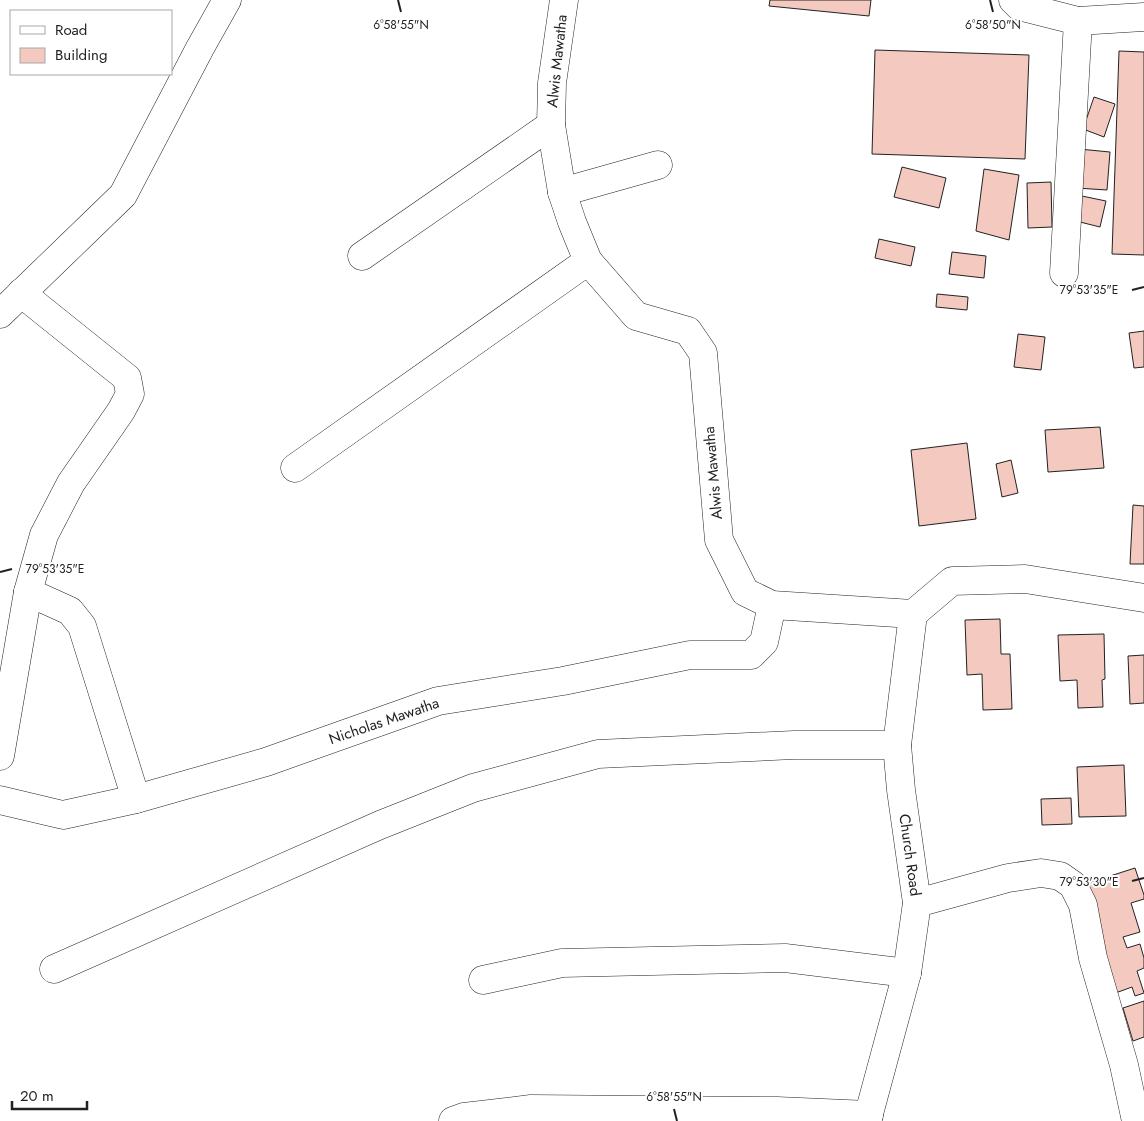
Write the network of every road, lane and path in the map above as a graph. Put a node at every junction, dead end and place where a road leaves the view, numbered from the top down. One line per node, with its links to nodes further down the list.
1 (227, 0): 12 (street)
2 (564, 0): 6 (street, Alwis Mawatha)
3 (1013, 0): 5 (street)
4 (1144, 17): 5 (street)
5 (1078, 21): 11 (street)
6 (552, 125): 8 (street, Alwis Mawatha); 9 (street)
7 (658, 165): 8 (street)
8 (562, 192): 10 (street, Alwis Mawatha)
9 (362, 256)
10 (588, 261): 14 (street); 17 (street, Alwis Mawatha)
11 (1064, 273)
12 (21, 293): 13 (street); 15 (street)
13 (0, 314)
14 (295, 468)
15 (28, 592): 20 (street); 21 (street)
16 (1144, 598): 18 (street)
17 (772, 605): 18 (street, Alwis Mawatha); 21 (street, Nicholas Mawatha)
18 (912, 614): 19 (street, Church Road)
19 (897, 745): 23 (street, Church Road); 24 (street)
20 (0, 756)
21 (136, 799): 22 (street, Nicholas Mawatha)
22 (0, 800)
23 (917, 903): 25 (street, Church Road); 29 (street)
24 (54, 969)
25 (907, 973): 26 (street); 27 (street, Church Road)
26 (483, 980)
27 (868, 1118): 28 (street)
28 (454, 1121)
29 (1136, 1121)

